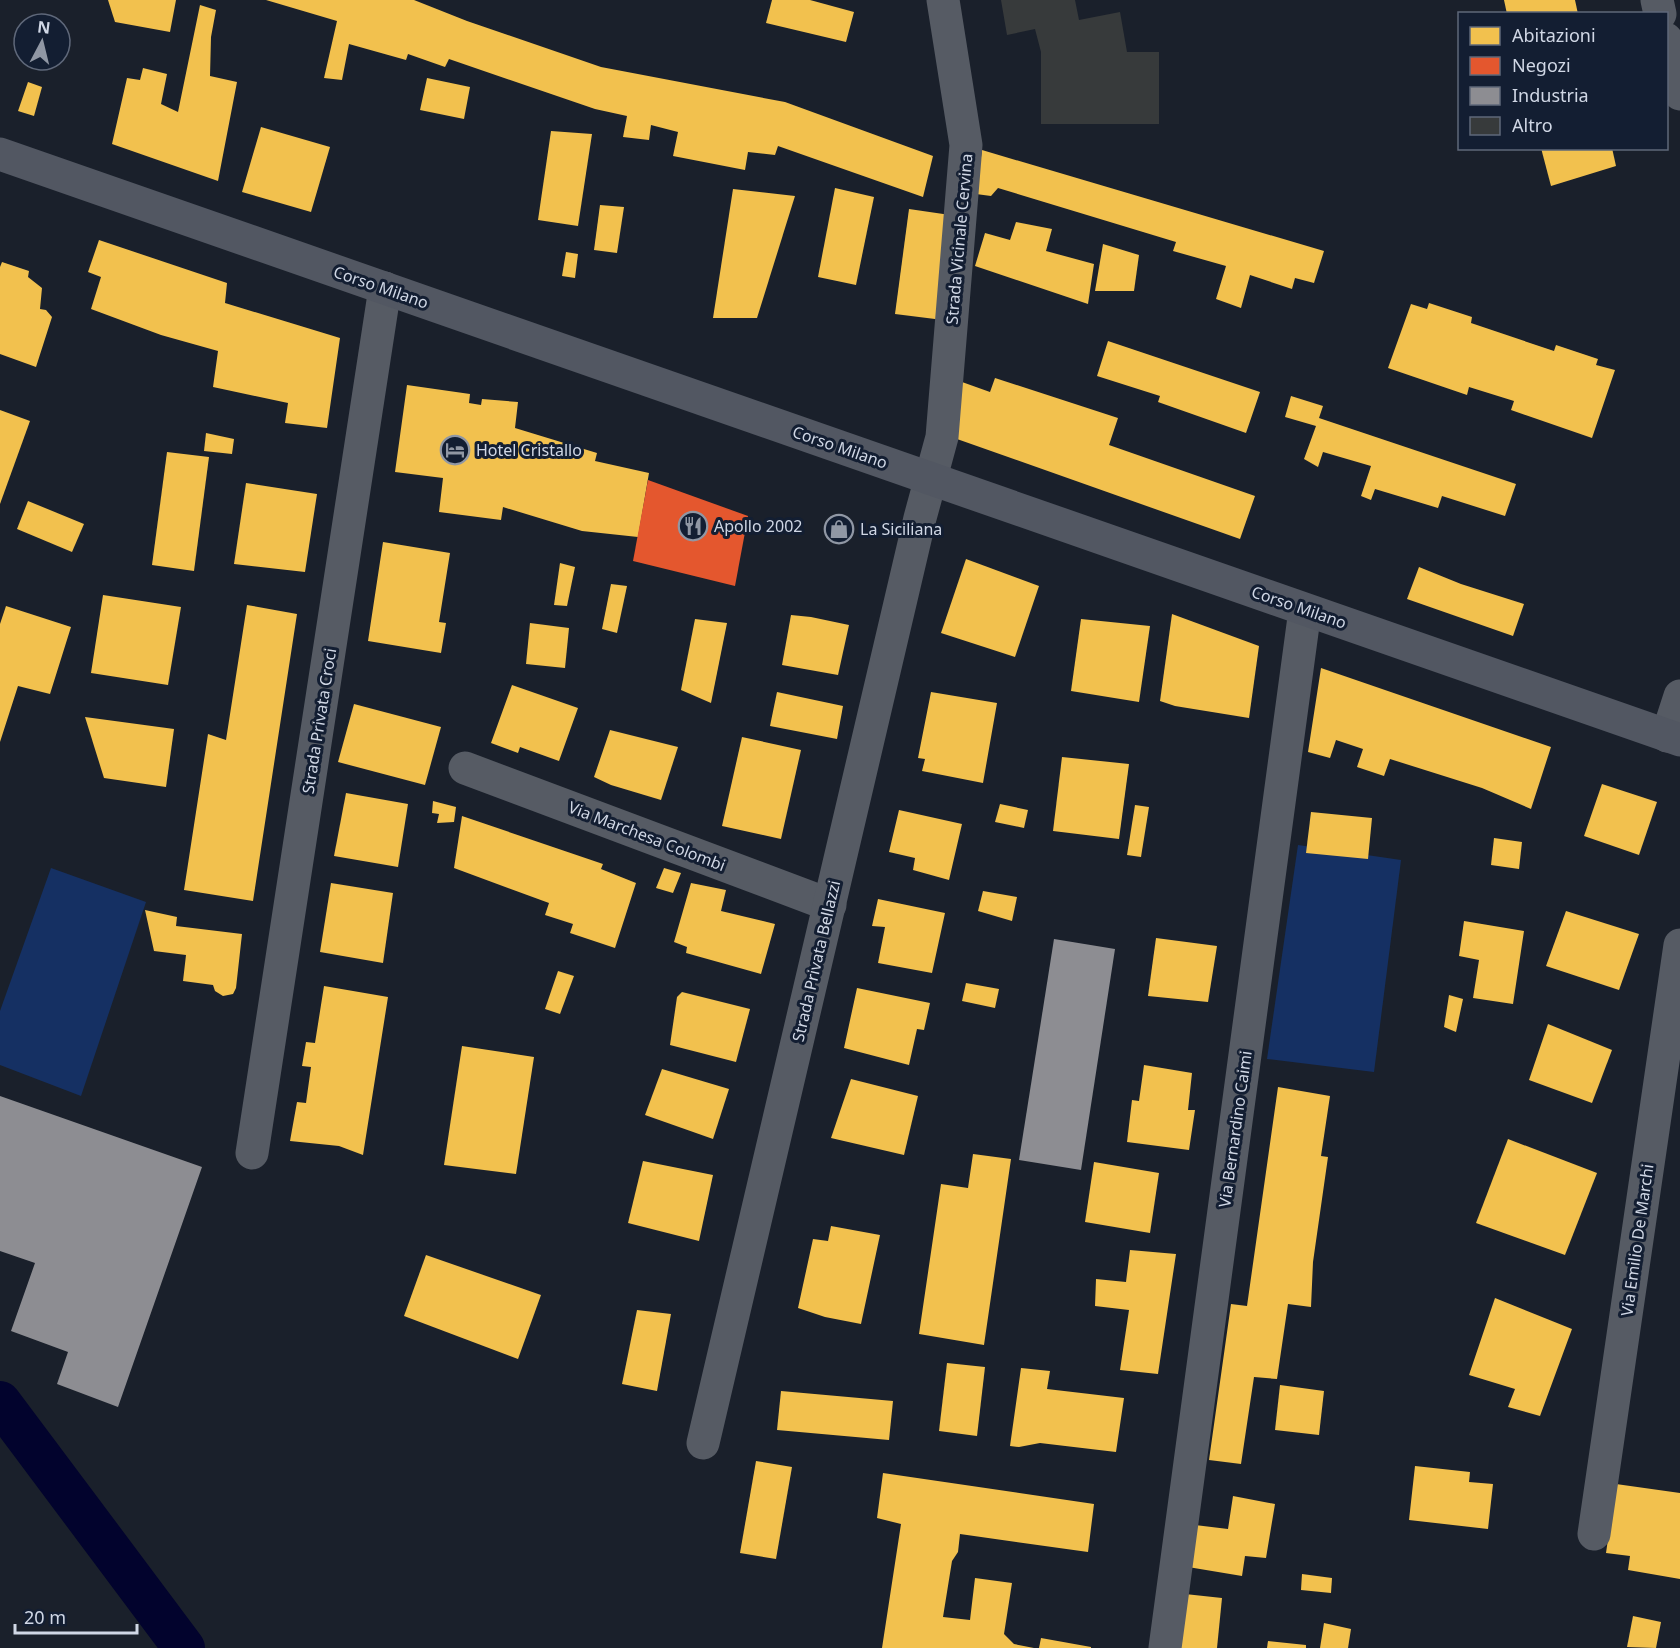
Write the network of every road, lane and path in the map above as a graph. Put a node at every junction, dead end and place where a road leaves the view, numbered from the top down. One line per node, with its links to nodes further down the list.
1 (943, 0): 6 (street, Strada Vicinale Cervina)
2 (1668, 47): 3 (street)
3 (1680, 94)
4 (0, 154): 5 (main road, Corso Milano)
5 (385, 288): 6 (main road, Corso Milano); 13 (street, Strada Privata Croci)
6 (931, 479): 7 (main road, Corso Milano); 11 (street, Strada Privata Bellazzi)
7 (1305, 609): 9 (main road, Corso Milano); 16 (street, Via Bernardino Caimi)
8 (1680, 696): 9 (street)
9 (1674, 738)
10 (465, 768): 11 (street, Via Marchesa Colombi)
11 (830, 905): 14 (street, Strada Privata Bellazzi)
12 (1680, 945): 15 (street, Via Emilio De Marchi)
13 (252, 1153)
14 (703, 1443)
15 (1594, 1534)
16 (1165, 1648)

